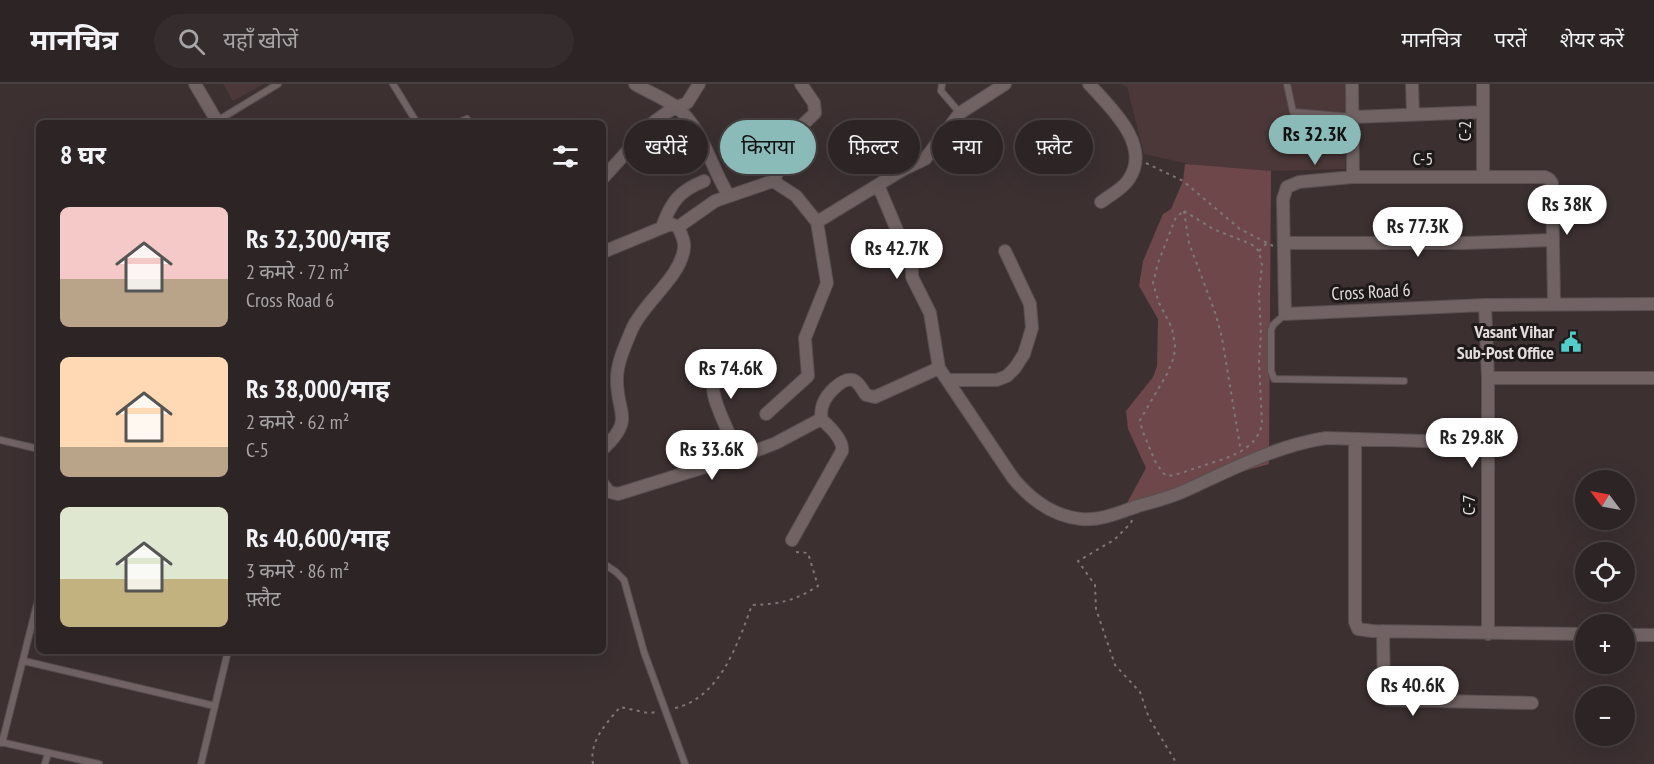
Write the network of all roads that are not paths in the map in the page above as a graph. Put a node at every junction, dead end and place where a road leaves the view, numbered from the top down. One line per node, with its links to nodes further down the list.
1 (195, 84): 20 (street)
2 (278, 84): 21 (lane)
3 (393, 84): 22 (lane)
4 (635, 84): 14 (street)
5 (699, 84): 14 (street)
6 (801, 84): 28 (street)
7 (942, 84): 16 (lane)
8 (1005, 84): 16 (street)
9 (1089, 84): 31 (street)
10 (1287, 84): 18 (lane)
11 (1352, 84): 18 (street)
12 (1412, 84): 17 (street)
13 (1483, 84): 15 (street, C-2)
14 (678, 108): 24 (street); 30 (street)
15 (1483, 112): 17 (street); 26 (street, C-2)
16 (960, 114): 29 (street)
17 (1413, 114): 18 (street)
18 (1353, 117): 25 (street)
19 (466, 118): 23 (lane)
20 (216, 120)
21 (220, 120)
22 (415, 120)
23 (463, 120)
24 (606, 175)
25 (1353, 177): 26 (street, C-5); 36 (street)
26 (1483, 177): 35 (street, C-5)
27 (704, 181): 33 (street)
28 (773, 181): 30 (street); 32 (street)
29 (878, 185): 32 (street); 44 (street)
30 (729, 196): 34 (street)
31 (1101, 202)
32 (817, 222): 49 (street)
33 (662, 227): 34 (street); 37 (street)
34 (678, 227): 54 (street)
35 (1552, 240): 36 (street); 39 (street)
36 (1284, 247): 42 (street)
37 (606, 251)
38 (1005, 251): 47 (street)
39 (1554, 303): 40 (street, Cross Road 6); 41 (street, Cross Road 6)
40 (1654, 304)
41 (1485, 305): 42 (street, Cross Road 6); 45 (street, C-7)
42 (1285, 314): 48 (lane)
43 (704, 359): 56 (street)
44 (939, 368): 47 (street); 50 (street)
45 (1488, 378): 46 (street); 53 (street, C-7)
46 (1654, 378)
47 (948, 380): 51 (street)
48 (1404, 381)
49 (766, 414)
50 (821, 419): 56 (street); 58 (street)
51 (1355, 439): 53 (street); 61 (street)
52 (0, 440): 55 (lane)
53 (1487, 443): 62 (street, C-7)
54 (606, 446)
55 (36, 448)
56 (740, 456): 57 (street)
57 (606, 488)
58 (792, 540)
59 (606, 565): 75 (lane)
60 (36, 609): 67 (lane)
61 (1383, 631): 62 (street); 68 (street)
62 (1488, 634): 63 (street)
63 (1575, 634)
64 (1635, 635): 65 (street)
65 (1654, 635)
66 (227, 654): 69 (lane)
67 (24, 661): 69 (lane); 70 (lane)
68 (1532, 703)
69 (215, 706): 74 (lane)
70 (1, 743): 71 (lane)
71 (48, 753): 72 (lane); 73 (lane)
72 (45, 764)
73 (99, 764)
74 (201, 764)
75 (685, 764)

